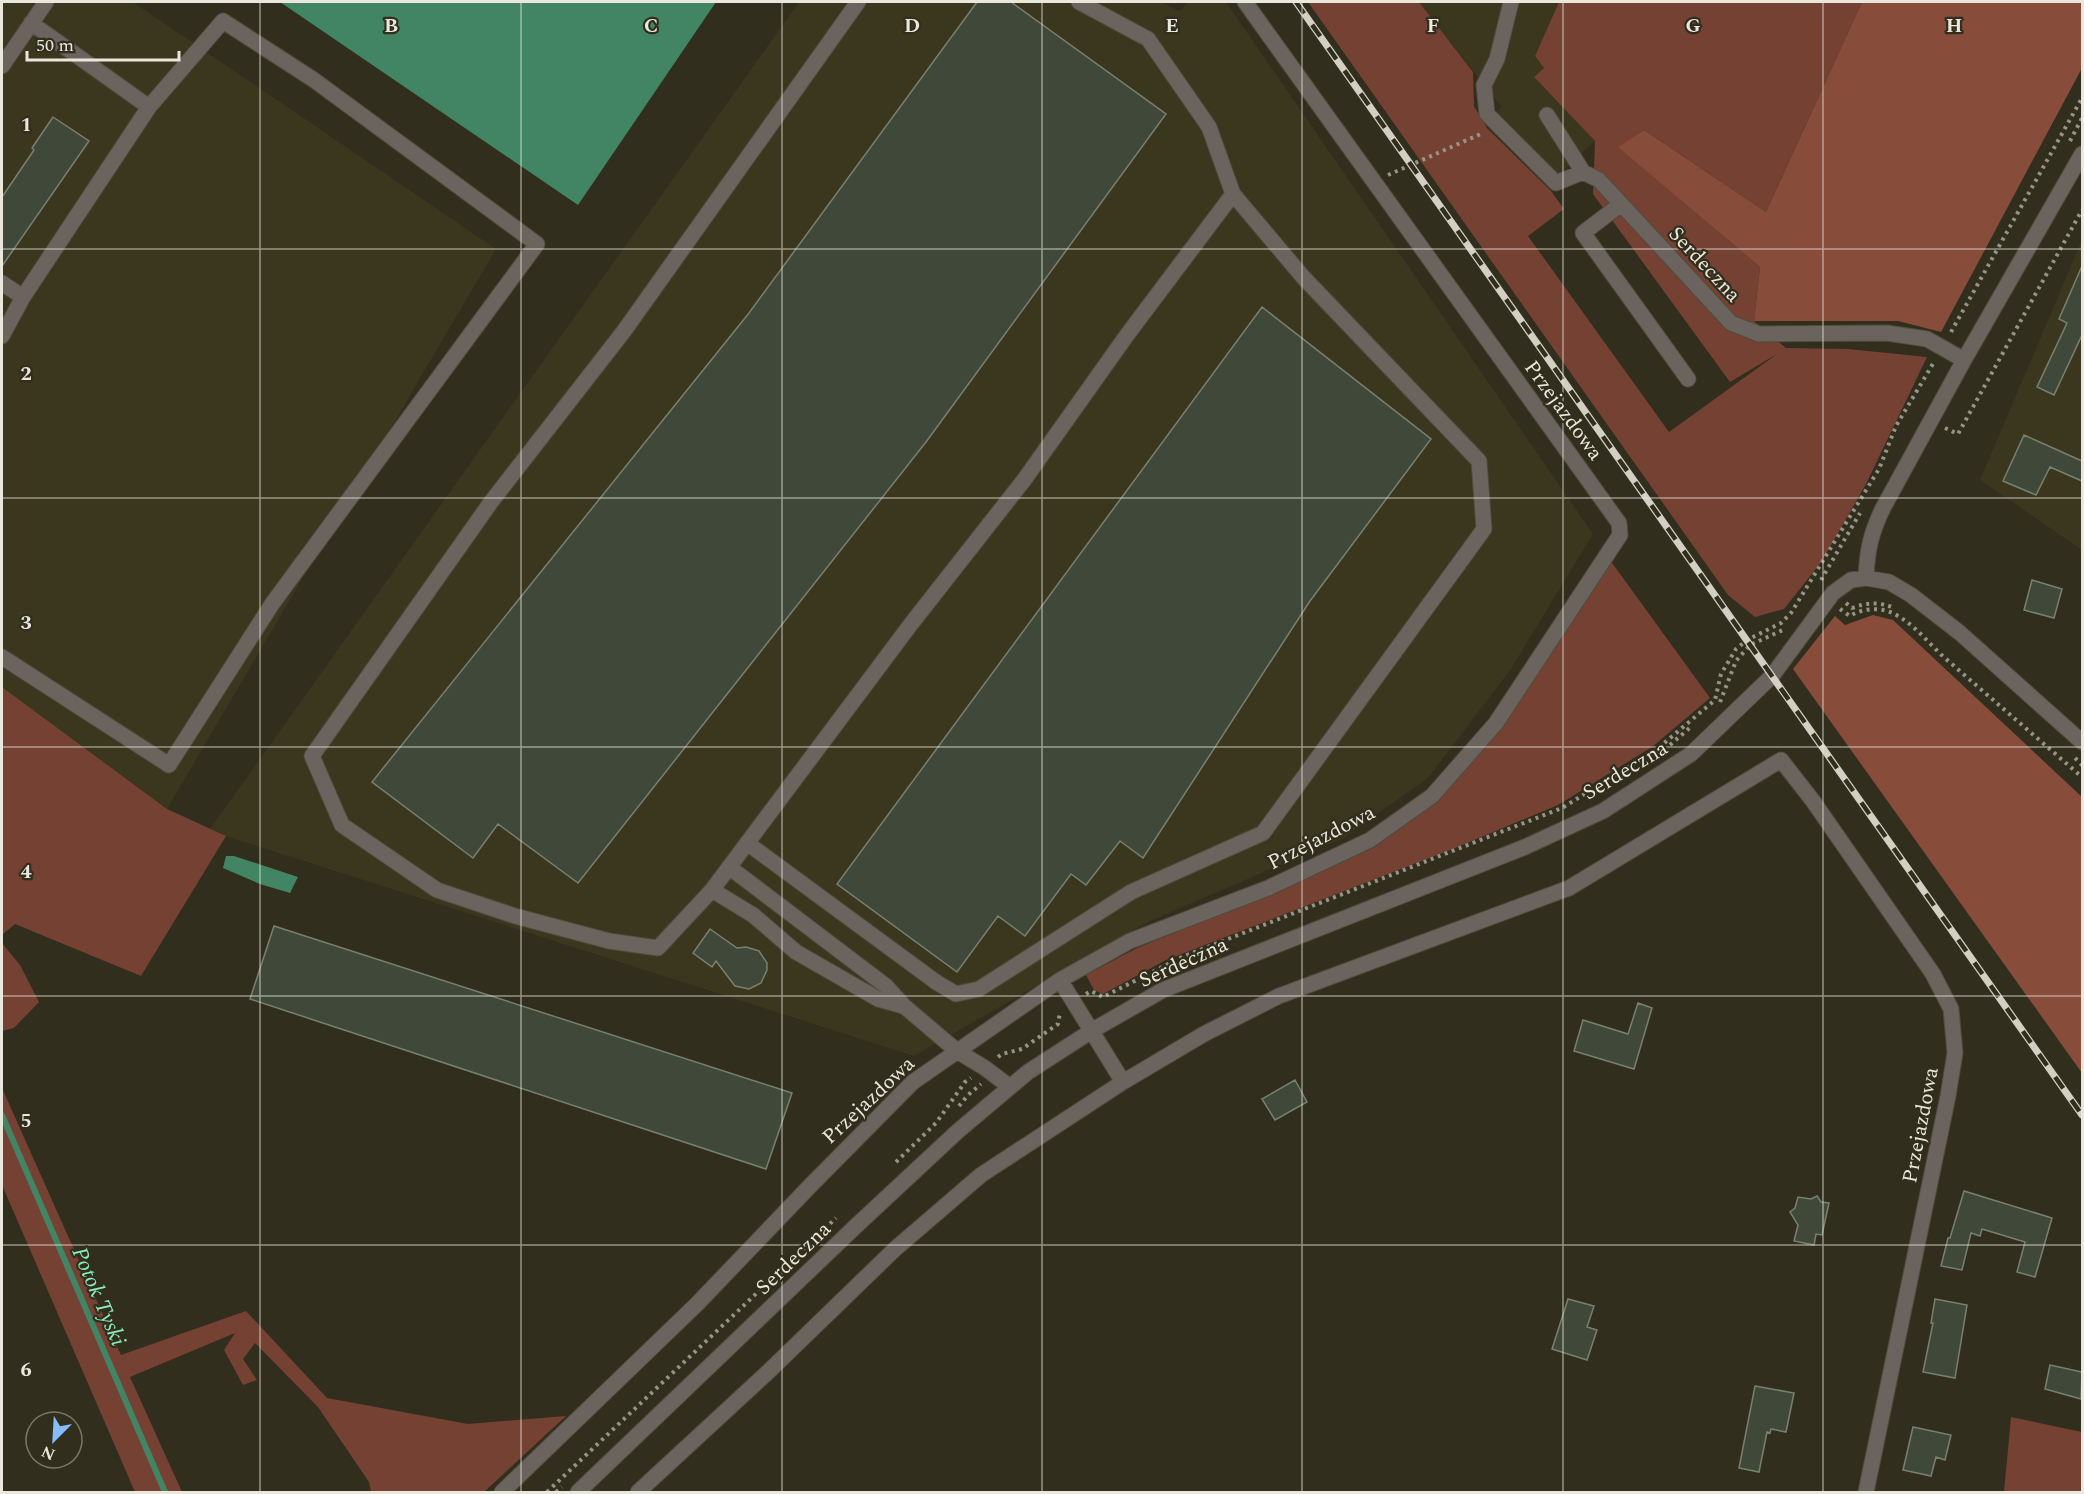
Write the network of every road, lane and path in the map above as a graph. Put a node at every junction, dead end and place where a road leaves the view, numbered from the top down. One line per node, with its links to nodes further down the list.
1 (46, 2): 6 (street)
2 (858, 2): 36 (street)
3 (1079, 2): 14 (street)
4 (1245, 2): 13 (street, Przejazdowa)
5 (1510, 2): 10 (street)
6 (31, 23): 7 (street); 8 (street)
7 (2, 66)
8 (149, 107): 18 (street); 29 (street)
9 (1547, 115): 12 (street)
10 (1499, 126): 12 (street); 13 (path)
11 (2082, 154): 20 (street)
12 (1583, 172): 15 (street, Serdeczna)
13 (1374, 181): 37 (street, Przejazdowa)
14 (1233, 194): 34 (street); 34 (street)
15 (1621, 204): 20 (street, Serdeczna); 21 (street)
16 (2082, 210): 23 (path)
17 (2, 283): 18 (street)
18 (23, 297): 19 (street)
19 (2, 336)
20 (1964, 360): 23 (street)
21 (1688, 379)
22 (1896, 426): 23 (path)
23 (1921, 441): 24 (street)
24 (1866, 578): 27 (street, Serdeczna); 30 (street)
25 (1820, 582): 27 (path)
26 (1809, 584): 27 (path)
27 (1831, 596): 28 (path); 33 (path); 39 (street, Serdeczna)
28 (1901, 610)
29 (2, 657)
30 (2082, 742)
31 (2074, 757): 32 (path)
32 (2082, 765)
33 (2082, 777)
34 (747, 843): 35 (street)
35 (729, 867): 36 (street); 38 (street)
36 (712, 890): 38 (street)
37 (1060, 980): 39 (street); 40 (street, Przejazdowa)
38 (904, 1006): 40 (street)
39 (1093, 1030): 41 (street); 42 (street, Serdeczna)
40 (957, 1051): 42 (street); 43 (street, Przejazdowa)
41 (1123, 1082): 45 (street); 46 (street, Przejazdowa)
42 (1010, 1087): 44 (street, Serdeczna)
43 (502, 1492)
44 (578, 1492)
45 (638, 1492)
46 (1866, 1492)

